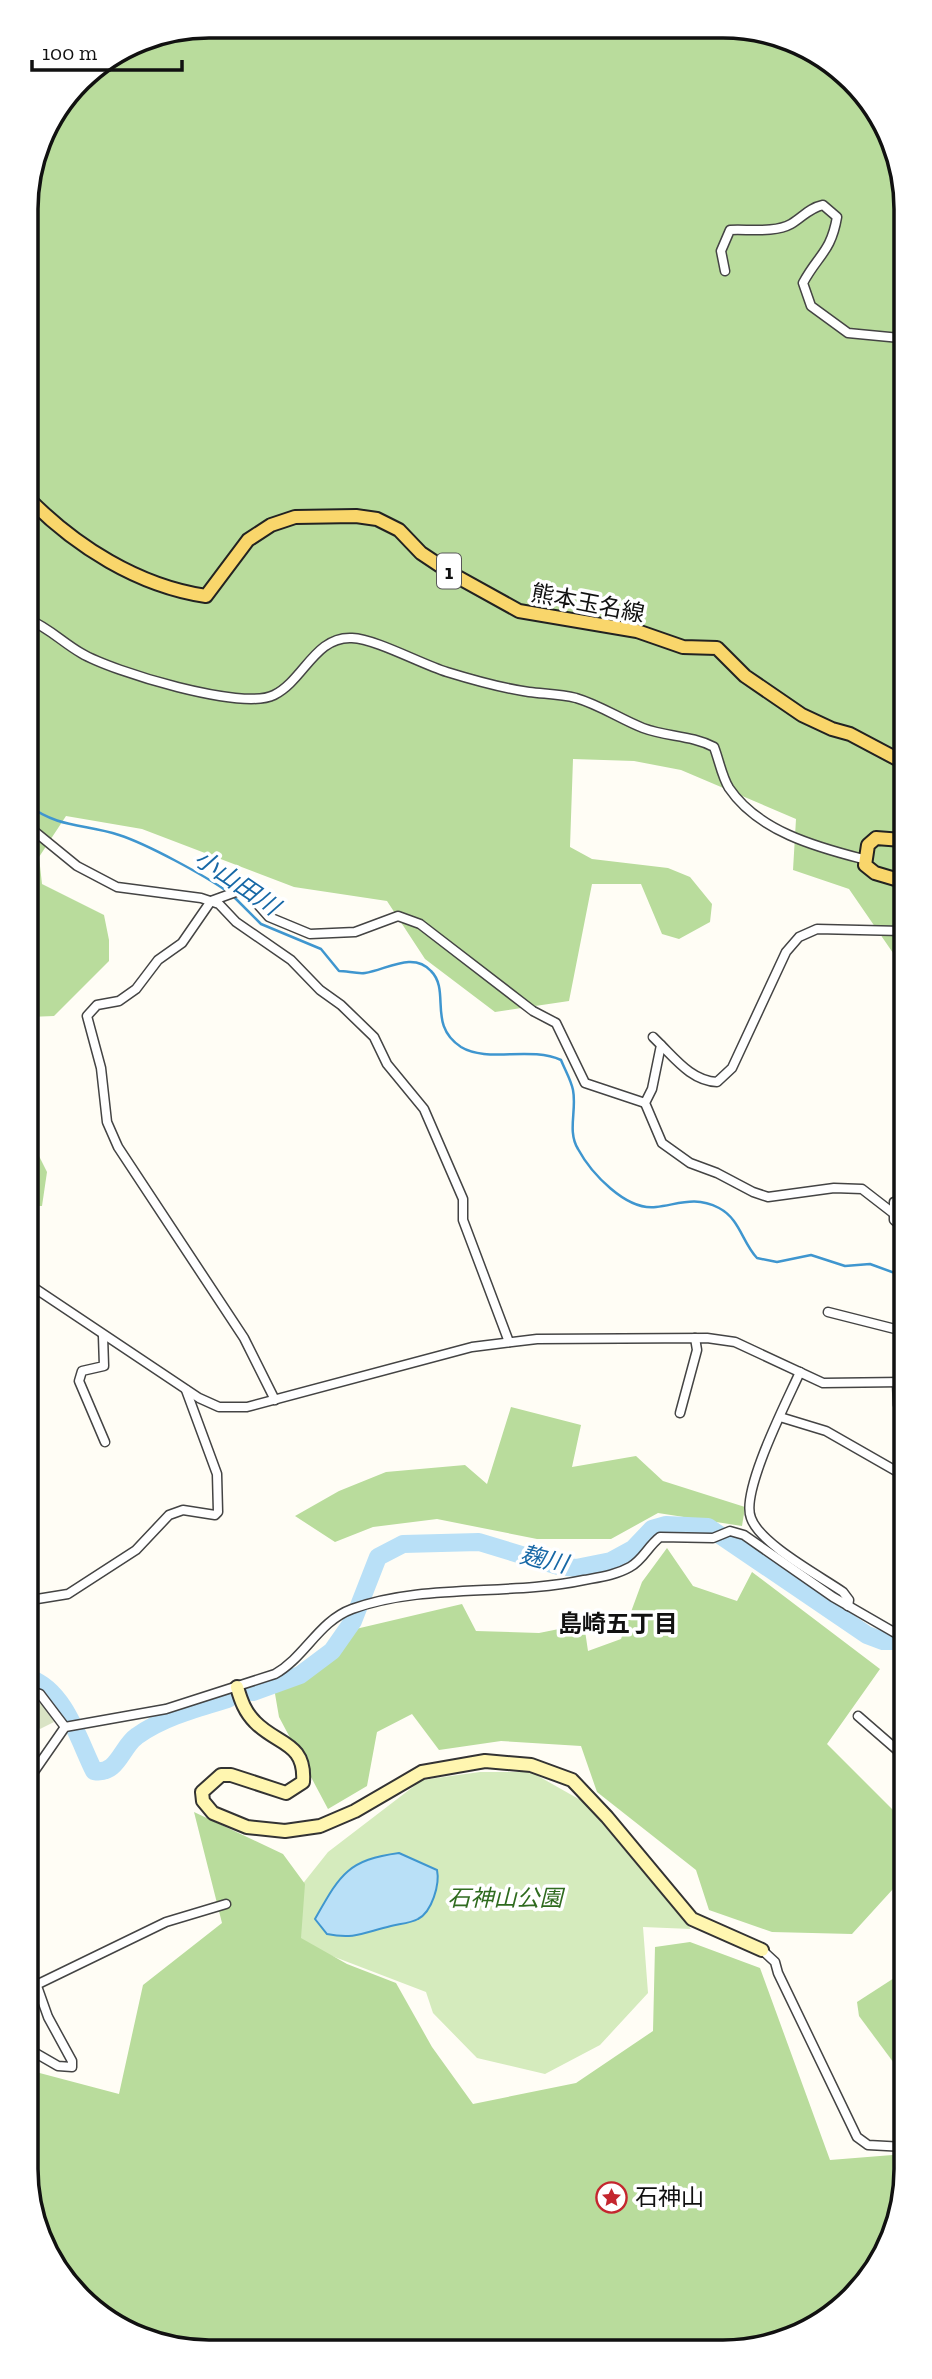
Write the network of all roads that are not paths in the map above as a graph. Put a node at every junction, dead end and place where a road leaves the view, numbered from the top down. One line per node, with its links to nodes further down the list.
1 (725, 271): 2 (street)
2 (894, 337)
3 (39, 509): 5 (main road, 熊本玉名線 / 1)
4 (39, 624): 8 (street)
5 (894, 757)
6 (39, 834): 10 (street)
7 (894, 839): 8 (main road)
8 (865, 865): 9 (main road)
9 (894, 879)
10 (211, 901): 14 (street); 23 (street); 27 (street)
11 (894, 931): 13 (street)
12 (653, 1037): 13 (street)
13 (661, 1045): 14 (street)
14 (645, 1103): 16 (street)
15 (893, 1208): 16 (street)
16 (893, 1213): 17 (street)
17 (893, 1216)
18 (38, 1291): 21 (street)
19 (828, 1312): 20 (street)
20 (893, 1329)
21 (103, 1336): 26 (street); 30 (street)
22 (695, 1338): 23 (street); 24 (street); 28 (street)
23 (509, 1342): 27 (street)
24 (800, 1372): 25 (street); 29 (street)
25 (893, 1382)
26 (186, 1390): 27 (street); 32 (street)
27 (275, 1400)
28 (680, 1413)
29 (780, 1417): 31 (street); 33 (street)
30 (105, 1442)
31 (893, 1470)
32 (38, 1599)
33 (848, 1606): 34 (street); 35 (street)
34 (893, 1631)
35 (237, 1687): 38 (street); 42 (street)
36 (38, 1693): 38 (street)
37 (858, 1716): 39 (street)
38 (69, 1726): 40 (street)
39 (893, 1747)
40 (38, 1767)
41 (226, 1904): 43 (street)
42 (762, 1950): 46 (street)
43 (38, 1985)
44 (38, 1996): 45 (street)
45 (38, 2054)
46 (893, 2147)

